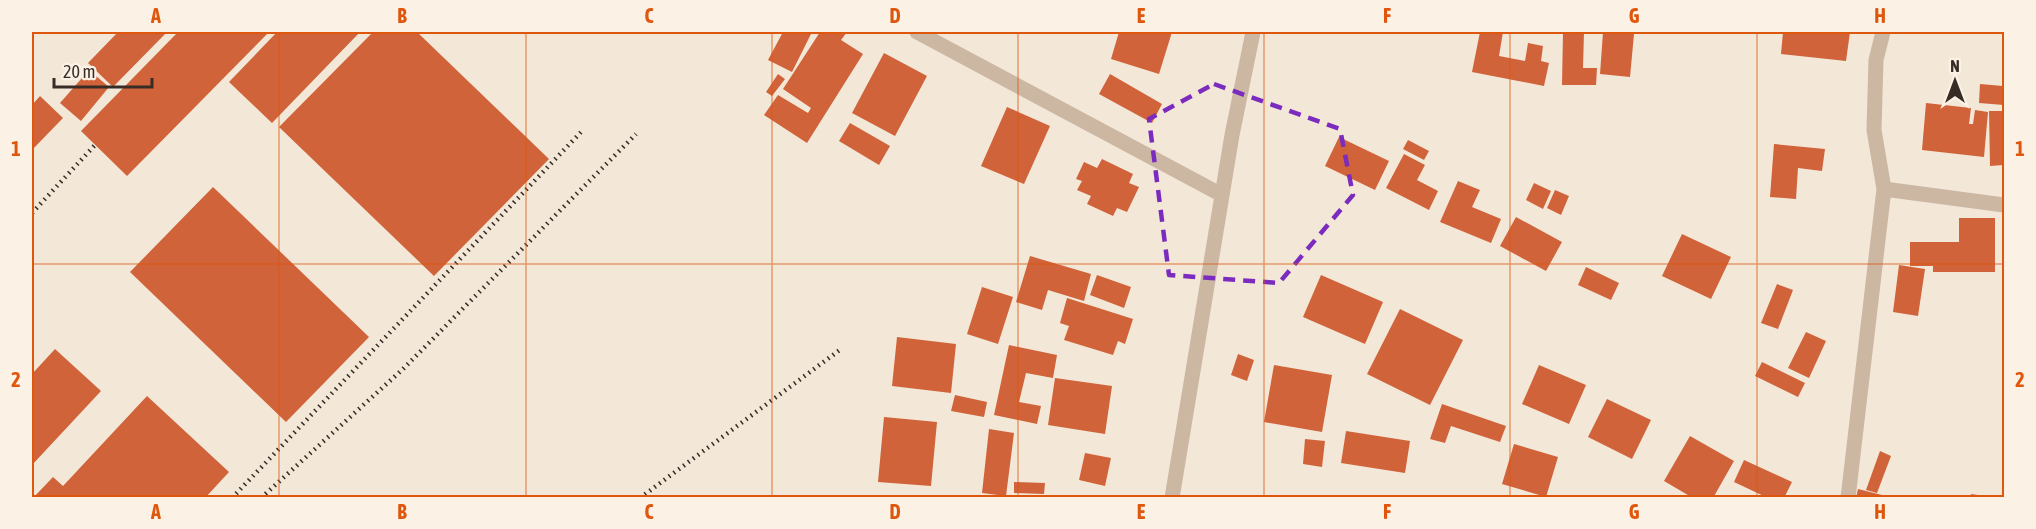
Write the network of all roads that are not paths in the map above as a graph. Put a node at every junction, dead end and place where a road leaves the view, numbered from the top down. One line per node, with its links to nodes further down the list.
1 (918, 32): 5 (street)
2 (1253, 32): 5 (street)
3 (1883, 32): 4 (street)
4 (1884, 189): 6 (street); 8 (street)
5 (1222, 195): 7 (street)
6 (2004, 205)
7 (1172, 498)
8 (1848, 498)

